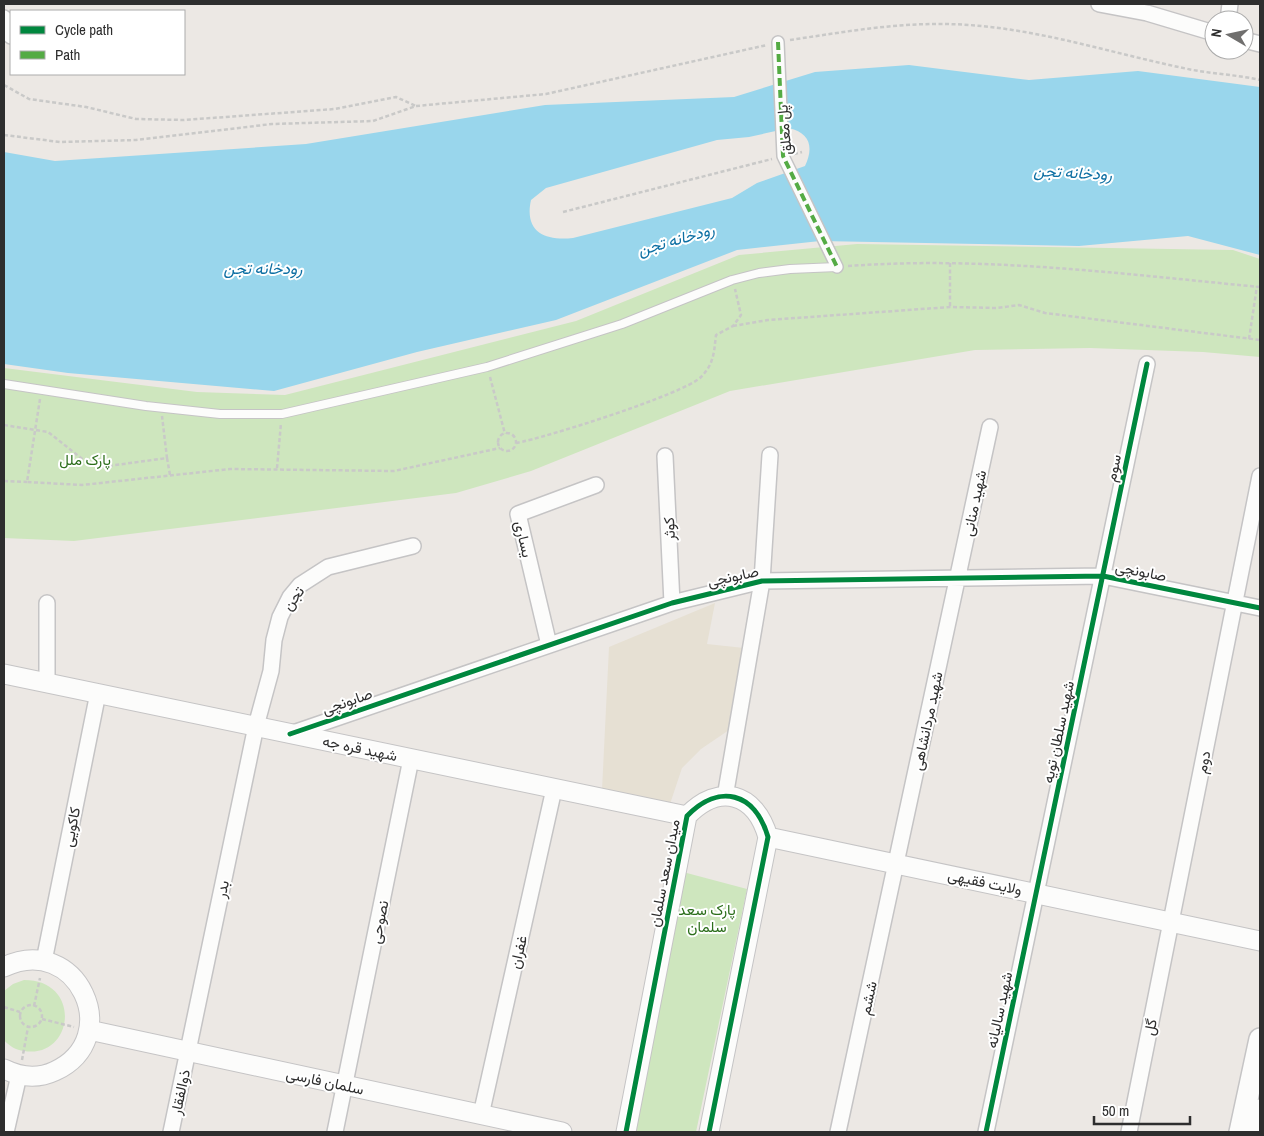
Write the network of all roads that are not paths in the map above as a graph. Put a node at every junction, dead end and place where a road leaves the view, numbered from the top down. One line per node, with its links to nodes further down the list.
1 (1099, 4): 2 (street)
2 (1148, 8): 4 (street)
3 (4, 18): 5 (street)
4 (1204, 28)
5 (10, 33)
6 (778, 42): 7 (street, پل معلق)
7 (837, 267): 9 (lane)
8 (1147, 364): 16 (street, سوم)
9 (4, 384)
10 (990, 427): 17 (street, شهید منانی)
11 (770, 455): 18 (street)
12 (665, 456): 21 (street, کوثر)
13 (1260, 476): 19 (street, دوم)
14 (596, 486): 23 (street, یساری)
15 (413, 546): 27 (street, تجن)
16 (1103, 576): 17 (street, صابونچی); 19 (street, صابونچی); 35 (street, شهید سلطان تویه)
17 (958, 578): 18 (street, صابونچی); 34 (street, شهید مردانشاهی)
18 (762, 581): 21 (street, صابونچی); 31 (street)
19 (1235, 602): 22 (street, صابونچی); 36 (street, دوم)
20 (47, 603): 25 (street)
21 (672, 603): 23 (street, صابونچی)
22 (1260, 608)
23 (549, 645): 28 (street, صابونچی)
24 (4, 674): 25 (street, شهید قره جه)
25 (48, 683): 26 (street, شهید قره جه)
26 (98, 693): 27 (street, شهید قره جه); 38 (street, کاکویی)
27 (256, 726): 28 (street, شهید قره جه); 42 (street, بدر)
28 (290, 734): 29 (street, شهید قره جه)
29 (411, 759): 30 (street, شهید قره جه); 44 (street, نصوحی)
30 (554, 788): 32 (street, شهید قره جه); 46 (street, غفران)
31 (725, 797): 32 (street, میدان سعد سلمان); 33 (street, میدان سعد سلمان)
32 (687, 816): 51 (street, میدان سعد سلمان)
33 (768, 837): 34 (street, ولایت فقیهی); 52 (street)
34 (897, 864): 35 (street, ولایت فقیهی); 53 (street, ششم)
35 (1037, 893): 36 (street, ولایت فقیهی); 54 (street, شهید سالیانه)
36 (1171, 921): 37 (street, ولایت فقیهی); 55 (street, گل)
37 (1260, 941)
38 (44, 960): 39 (street); 40 (street)
39 (4, 967)
40 (88, 1030): 42 (street, سلمان فارسی); 43 (street)
41 (1260, 1038): 56 (main road)
42 (188, 1052): 44 (street, سلمان فارسی); 48 (street, ذوالفقار)
43 (11, 1072): 47 (street)
44 (346, 1086): 46 (street, سلمان فارسی); 49 (street, نصوحی)
45 (1260, 1110): 57 (main road)
46 (481, 1115): 50 (street, سلمان فارسی)
47 (6, 1132)
48 (171, 1132)
49 (336, 1132)
50 (562, 1132)
51 (626, 1132)
52 (709, 1132)
53 (838, 1132)
54 (986, 1132)
55 (1129, 1132)
56 (1240, 1132)
57 (1256, 1132)

